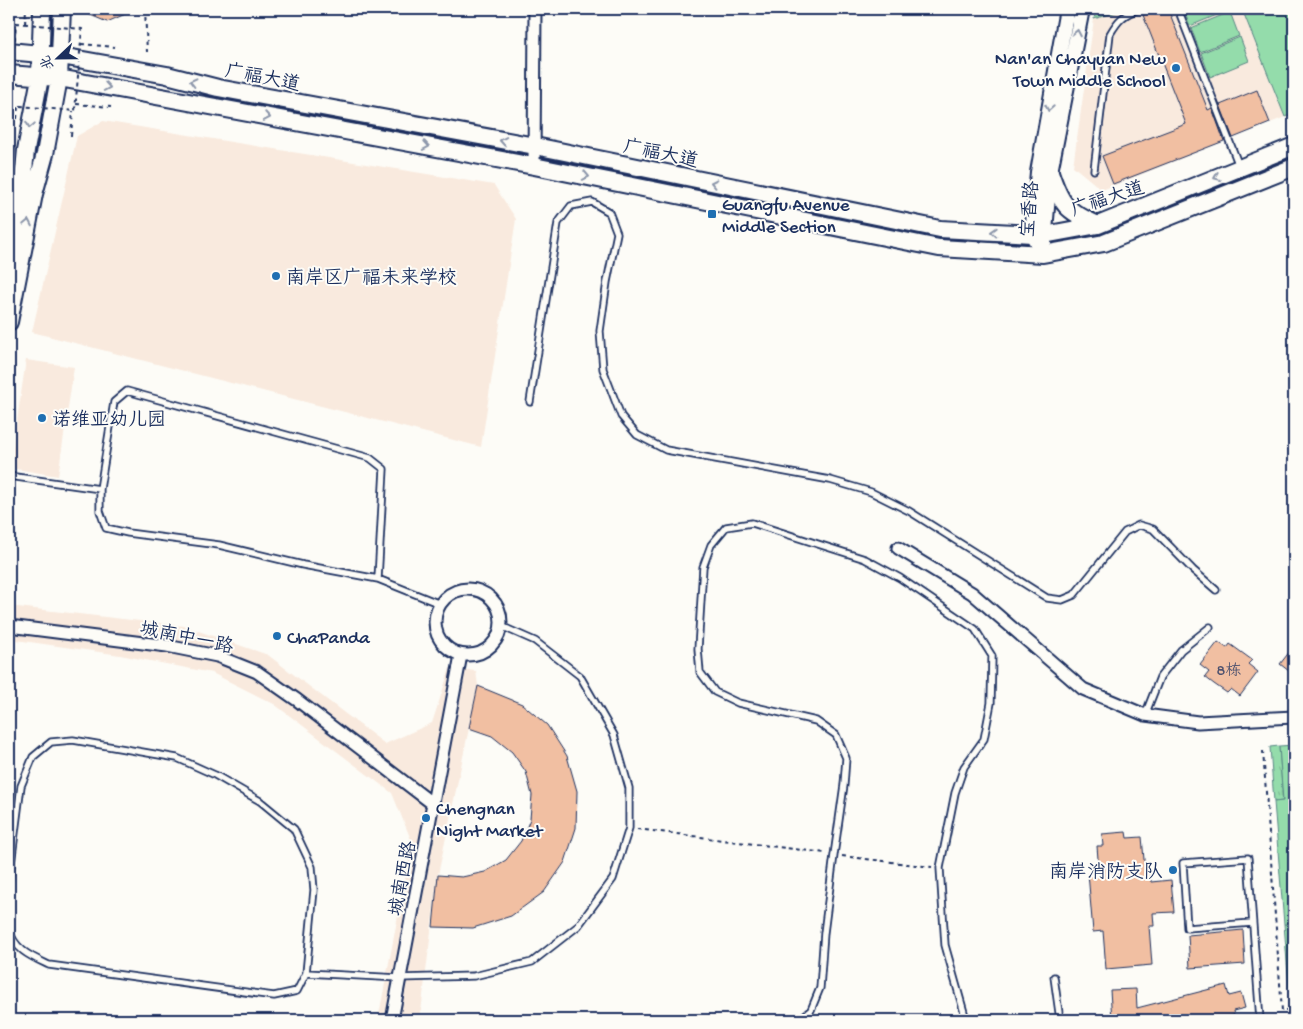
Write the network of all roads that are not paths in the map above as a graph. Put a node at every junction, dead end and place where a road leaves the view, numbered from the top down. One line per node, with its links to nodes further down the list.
1 (42, 9): 9 (main road)
2 (62, 9): 10 (main road)
3 (535, 9): 14 (street)
4 (1067, 9): 22 (street, 宝香路, one-way to 22)
5 (1082, 9): 20 (street, 宝香路, one-way to 5)
6 (1139, 9): 19 (lane)
7 (1178, 9): 18 (lane)
8 (9, 51): 9 (main road, 广福大道)
9 (41, 55): 10 (main road, 广福大道); 12 (main road)
10 (61, 56): 13 (main road); 14 (main road, 广福大道, one-way to 10)
11 (9, 74): 12 (main road, 广福大道)
12 (40, 78): 13 (main road, 广福大道); 24 (main road, one-way to 24)
13 (59, 78): 16 (main road, 广福大道, one-way to 16); 25 (main road, one-way to 13)
14 (534, 146): 16 (street); 22 (main road, 广福大道, one-way to 14)
15 (1294, 146): 18 (main road, 广福大道)
16 (534, 166): 23 (main road, 广福大道, one-way to 23)
17 (1294, 167): 23 (main road, 广福大道)
18 (1240, 168): 21 (main road, 广福大道, one-way to 21)
19 (1094, 170)
20 (1050, 172): 21 (main road); 22 (street, 宝香路)
21 (1098, 225): 22 (main road, 广福大道)
22 (1038, 235): 23 (street, 宝香路)
23 (1043, 254)
24 (9, 258)
25 (9, 322)
26 (530, 402): 31 (lane)
27 (9, 476): 28 (lane)
28 (100, 489): 30 (lane); 30 (lane)
29 (898, 548): 37 (street)
30 (378, 579): 32 (lane)
31 (1216, 590)
32 (440, 604): 34 (street); 36 (street)
33 (9, 626): 39 (street, 城南中一路)
34 (501, 626): 36 (street); 46 (lane)
35 (1210, 627): 37 (lane)
36 (461, 655): 39 (street, 城南西路)
37 (1145, 715): 38 (street)
38 (1294, 717)
39 (433, 804): 46 (street, 城南西路)
40 (12, 834): 41 (lane); 44 (lane)
41 (9, 880)
42 (1252, 923): 42 (lane); 51 (lane)
43 (9, 929): 44 (lane)
44 (306, 972): 46 (lane)
45 (1054, 977): 50 (lane)
46 (399, 978): 47 (street, 城南西路)
47 (392, 1020)
48 (799, 1020): 49 (lane)
49 (965, 1020)
50 (1060, 1020)
51 (1260, 1020)

